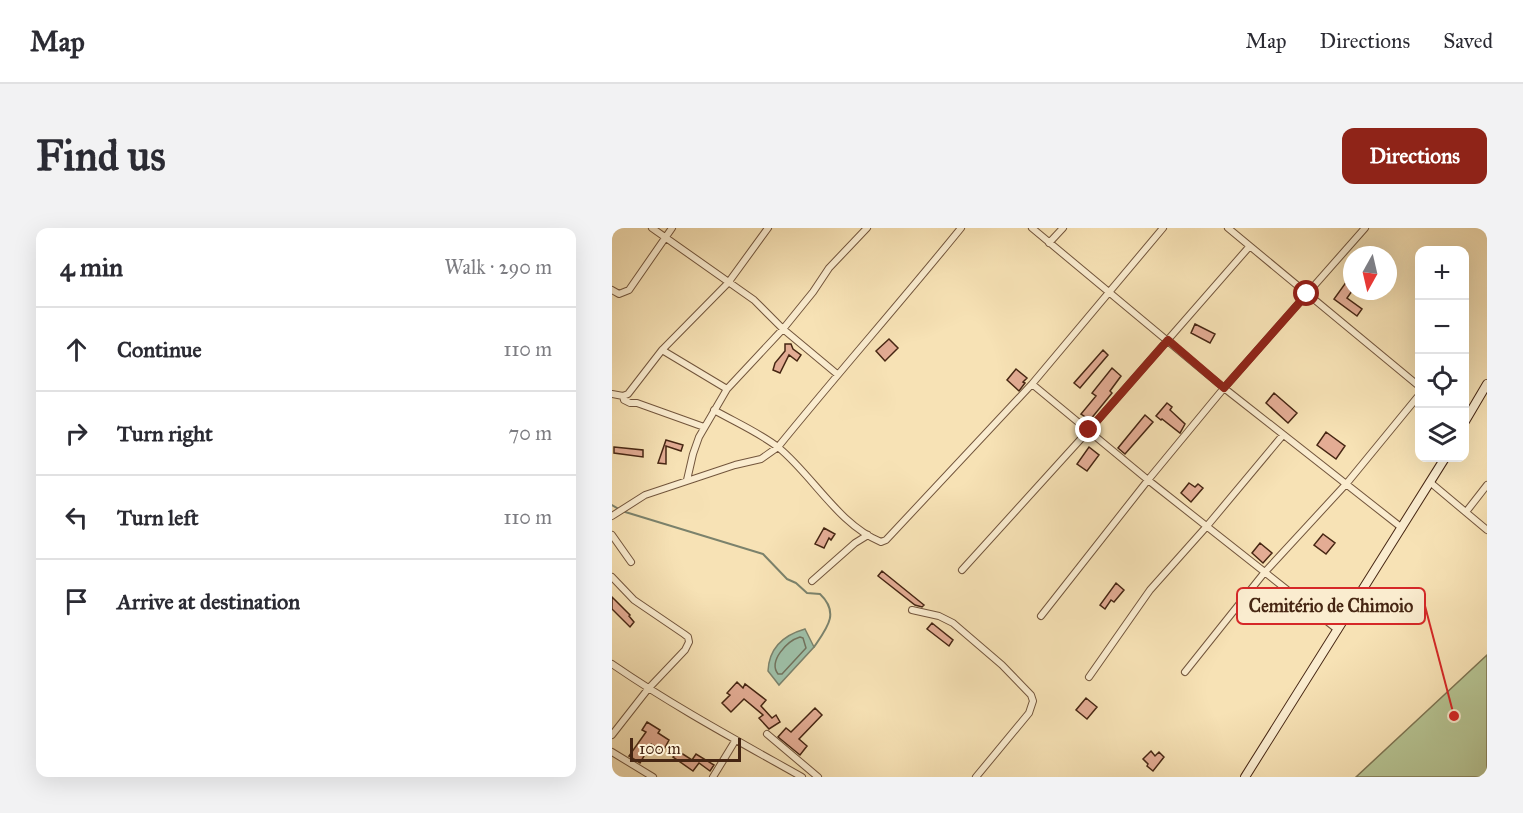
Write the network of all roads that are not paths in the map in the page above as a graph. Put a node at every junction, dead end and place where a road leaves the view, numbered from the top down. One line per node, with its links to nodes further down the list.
1 (652, 228): 11 (street)
2 (672, 228): 11 (street)
3 (768, 228): 14 (street)
4 (961, 228): 21 (street)
5 (1032, 228): 12 (street)
6 (1063, 228): 12 (street)
7 (1163, 228): 16 (street)
8 (1228, 228): 13 (street)
9 (1365, 228): 17 (street)
10 (863, 229): 18 (street)
11 (666, 237): 14 (street); 15 (street)
12 (1050, 243): 16 (street)
13 (1249, 247): 17 (street); 19 (street)
14 (728, 283): 18 (street); 20 (street)
15 (612, 290)
16 (1109, 290): 19 (street); 22 (street)
17 (1307, 294): 23 (street); 25 (street)
18 (783, 329): 21 (street); 26 (street)
19 (1168, 340): 25 (street); 33 (street)
20 (662, 350): 26 (street); 28 (street)
21 (837, 374): 35 (street)
22 (1032, 384): 33 (street); 48 (street)
23 (1415, 384)
24 (1487, 384): 31 (street)
25 (1224, 388): 34 (street); 38 (street)
26 (727, 389): 30 (street)
27 (612, 394): 28 (street)
28 (623, 396): 32 (street)
29 (1415, 399): 39 (street)
30 (714, 410): 32 (street); 35 (street)
31 (1469, 415)
32 (704, 427): 37 (street)
33 (1089, 430): 38 (street); 50 (street)
34 (1283, 435): 39 (street); 44 (street)
35 (778, 447): 37 (street); 48 (street)
36 (1443, 462): 40 (street)
37 (687, 480): 43 (street)
38 (1148, 480): 44 (street); 55 (street)
39 (1347, 483): 45 (street); 51 (street)
40 (1431, 483): 42 (street); 45 (street)
41 (1487, 485): 42 (street)
42 (1466, 512): 46 (street)
43 (612, 516)
44 (1207, 526): 51 (street); 59 (street)
45 (1402, 528): 56 (street)
46 (1487, 530)
47 (612, 535): 49 (street)
48 (868, 535): 53 (street)
49 (631, 562)
50 (962, 570)
51 (1264, 573): 56 (street); 58 (street)
52 (612, 577): 60 (street)
53 (812, 581)
54 (912, 610): 69 (street)
55 (1041, 616)
56 (1338, 630): 70 (street)
57 (612, 664): 60 (street)
58 (1185, 672)
59 (1089, 677)
60 (648, 689): 62 (street); 63 (street)
61 (767, 734): 68 (street)
62 (612, 735)
63 (735, 741): 66 (street); 67 (street)
64 (612, 752): 65 (street)
65 (653, 777)
66 (713, 777)
67 (802, 777)
68 (818, 777)
69 (976, 777)
70 (1245, 777)

